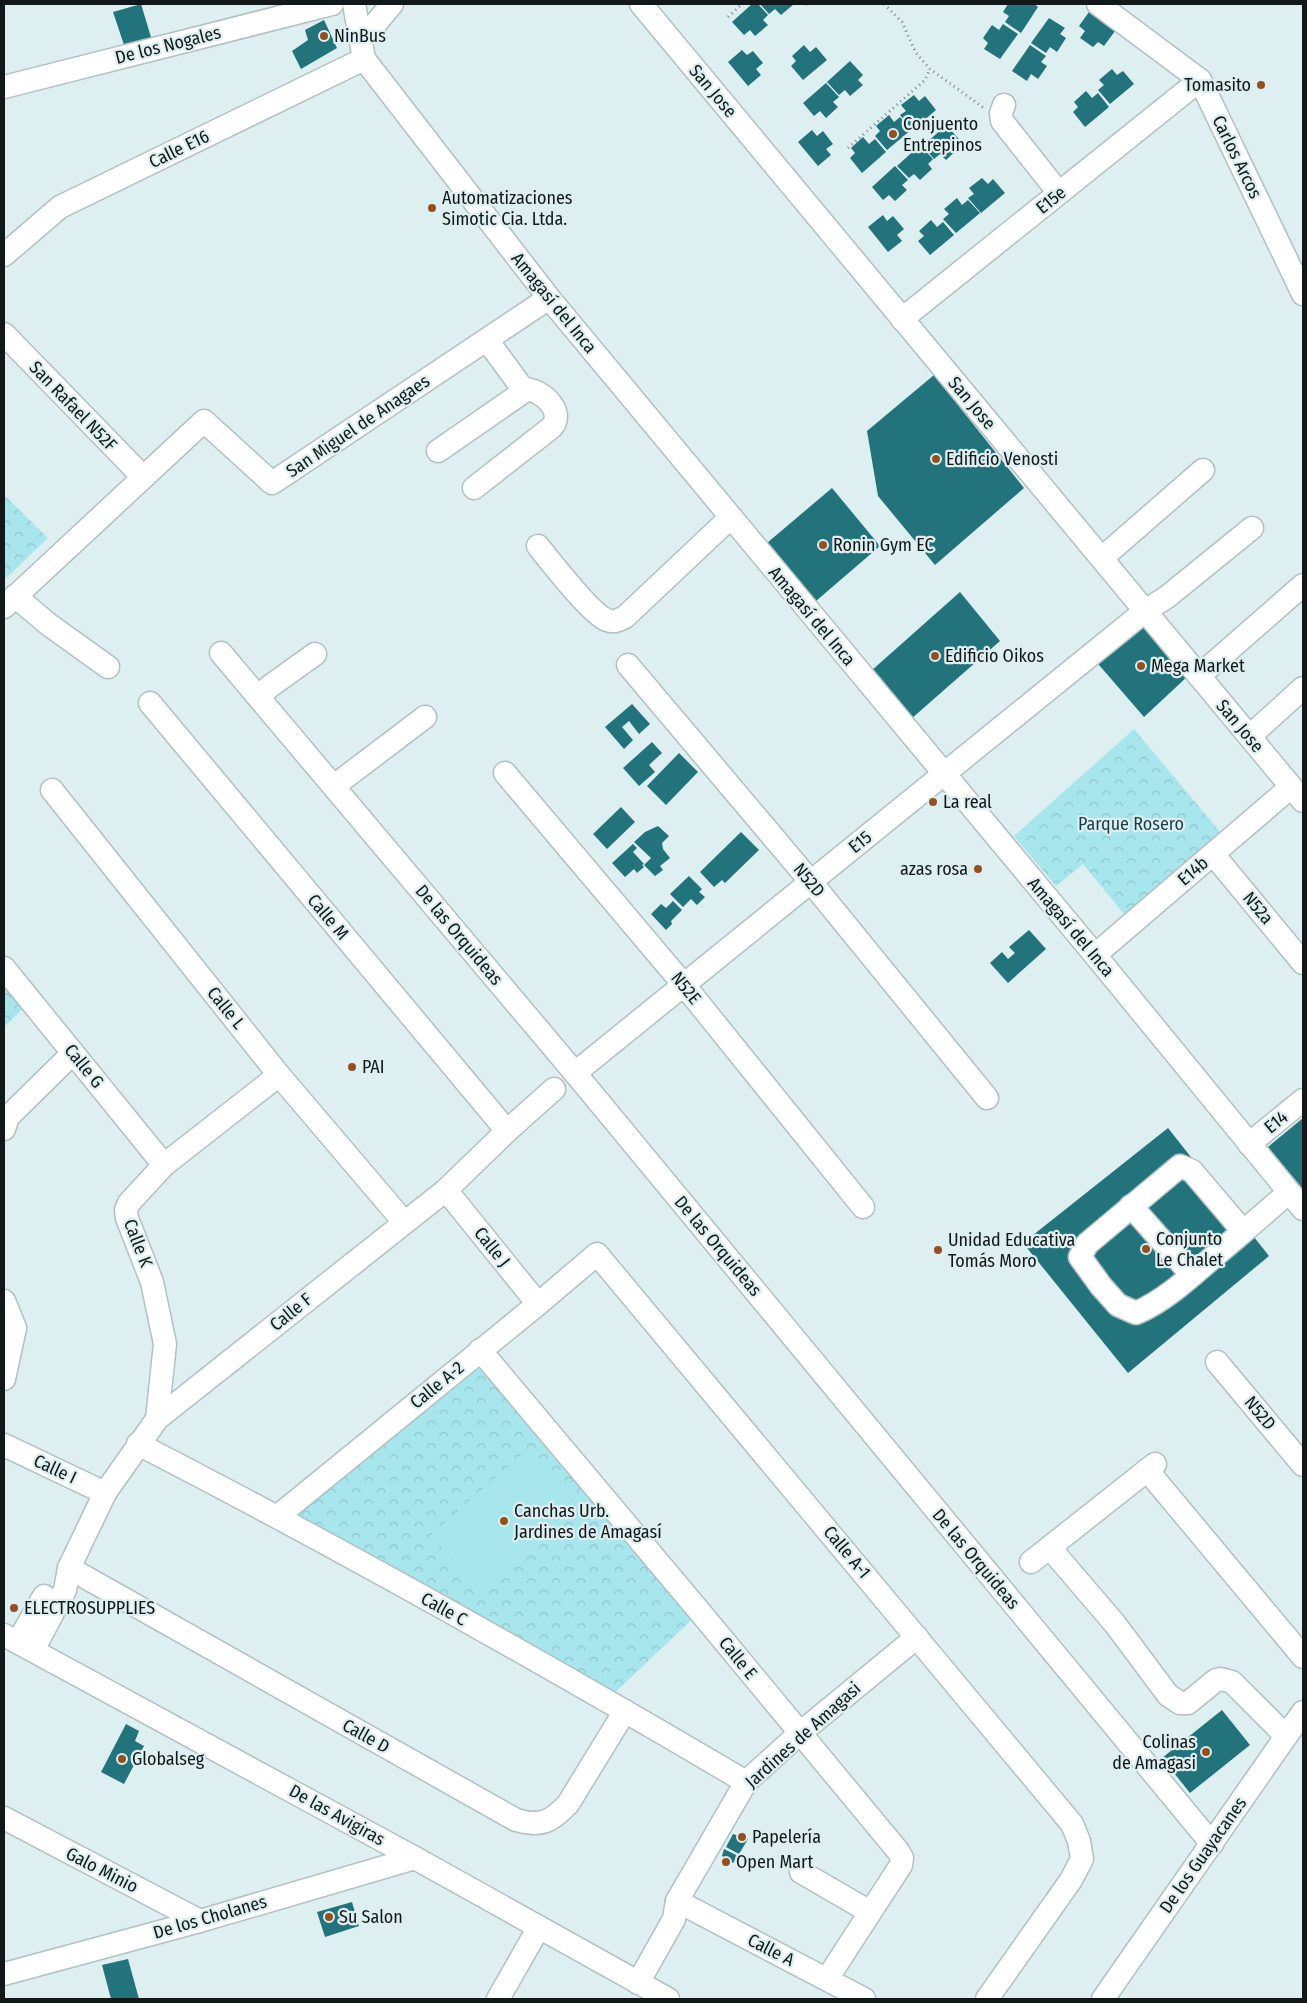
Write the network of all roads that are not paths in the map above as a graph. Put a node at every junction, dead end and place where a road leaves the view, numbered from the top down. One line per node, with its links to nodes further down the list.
1 (332, 4): 8 (street, De los Nogales)
2 (354, 4): 6 (street, Amagasí del Inca)
3 (392, 4): 6 (street)
4 (641, 4): 14 (street, San Jose)
5 (1110, 7): 7 (street, Carlos Arcos)
6 (363, 50): 11 (street, Calle E16); 13 (street, Amagasí del Inca)
7 (1200, 80): 10 (street, E15e); 12 (street, Carlos Arcos)
8 (4, 87)
9 (1002, 109): 10 (street)
10 (1059, 193): 14 (street, E15e)
11 (4, 255)
12 (1303, 294)
13 (549, 298): 16 (street, San Miguel de Anagaes); 22 (street, Amagasí del Inca)
14 (902, 319): 25 (street, San Jose)
15 (4, 334): 20 (street, San Rafael N52F)
16 (487, 340): 17 (street); 20 (street, San Miguel de Anagaes)
17 (526, 390): 18 (street); 21 (street)
18 (438, 451)
19 (1203, 470): 25 (street)
20 (143, 477): 27 (street, San Miguel de Anagaes)
21 (474, 488)
22 (730, 518): 24 (street); 40 (street, Amagasí del Inca)
23 (1252, 528): 28 (street, E15)
24 (538, 546)
25 (1102, 558): 28 (street, San Jose)
26 (1303, 585): 33 (street)
27 (9, 601): 32 (street)
28 (1146, 611): 33 (street, San Jose); 40 (street, E15)
29 (221, 653): 35 (street, De las Orquideas)
30 (315, 654): 35 (street)
31 (628, 665): 45 (street, N52D)
32 (108, 667)
33 (1199, 676): 38 (street, San Jose)
34 (1303, 688): 38 (street)
35 (259, 697): 41 (street, De las Orquideas)
36 (150, 703): 57 (street, Calle M)
37 (425, 717): 41 (street)
38 (1250, 736): 43 (street, San Jose)
39 (505, 773): 49 (street, N52E)
40 (943, 774): 45 (street, E15); 46 (street, Amagasí del Inca)
41 (334, 786): 51 (street, De las Orquideas)
42 (52, 790): 52 (street, Calle L)
43 (1297, 794): 44 (street, E14b)
44 (1213, 854): 46 (street, E14b); 47 (street, N52a)
45 (811, 882): 49 (street, E15); 54 (street, N52D)
46 (1095, 955): 58 (street, Amagasí del Inca)
47 (1303, 963)
48 (4, 968): 50 (street, Calle G)
49 (684, 985): 51 (street, E15); 63 (street, N52E)
50 (73, 1053): 56 (street); 59 (street, Calle G)
51 (576, 1073): 92 (street, De las Orquideas)
52 (278, 1074): 59 (street, Calle K); 65 (street, Calle L)
53 (554, 1089): 57 (street, Calle F)
54 (987, 1098)
55 (1303, 1100): 58 (street, E14)
56 (4, 1129)
57 (507, 1131): 60 (street, Calle F)
58 (1249, 1144): 61 (street, Amagasí del Inca)
59 (164, 1165): 74 (street, Calle K)
60 (446, 1190): 65 (street, Calle F); 70 (street, Calle J)
61 (1289, 1192): 64 (street, Amagasí del Inca); 66 (street)
62 (1131, 1206): 66 (street); 68 (street); 68 (street)
63 (863, 1207)
64 (1303, 1210)
65 (404, 1222): 74 (street, Calle F)
66 (1243, 1231): 68 (street)
67 (597, 1254): 70 (street, Calle A-2); 83 (street, Calle A-1)
68 (1192, 1275)
69 (4, 1301): 73 (street)
70 (538, 1304): 71 (street, Calle A-2)
71 (480, 1350): 79 (street, Calle A-2); 88 (street, Calle E)
72 (1217, 1362): 77 (street, N52D)
73 (4, 1379)
74 (157, 1419): 75 (street, Calle F)
75 (138, 1444): 78 (street, Calle F); 79 (street, Calle C)
76 (4, 1445): 78 (street, Calle I)
77 (1303, 1465)
78 (105, 1493): 82 (street, Calle F)
79 (278, 1516): 86 (street, Calle C)
80 (1050, 1548): 81 (street); 85 (street); 89 (street)
81 (1031, 1562)
82 (70, 1568): 84 (street, Calle F); 86 (street, Calle D)
83 (917, 1637): 88 (street, Jardines de Amagasi); 105 (street, Calle A-1)
84 (18, 1642): 93 (street, De las Avigiras)
85 (1303, 1657)
86 (625, 1711): 90 (street, Calle C)
87 (1303, 1712): 89 (street, De los Guayacanes)
88 (799, 1734): 90 (street, Jardines de Amagasi); 96 (street, Calle E)
89 (1286, 1736): 92 (street, De los Guayacanes)
90 (746, 1782): 95 (street, Jardines de Amagasi)
91 (4, 1818): 97 (street, Galo Minio)
92 (1212, 1844): 106 (street, De los Guayacanes)
93 (415, 1858): 97 (street, De los Cholanes); 98 (street, De las Avigiras)
94 (801, 1872): 96 (street)
95 (677, 1901): 100 (street, Jardines de Amagasi); 101 (street, Calle A)
96 (870, 1912): 101 (street, Calle E)
97 (200, 1921): 99 (street, De los Cholanes)
98 (539, 1927): 100 (street, De las Avigiras); 102 (street)
99 (4, 1974)
100 (631, 1979): 103 (street, De las Avigiras)
101 (827, 1979): 104 (street, Calle A)
102 (498, 1999)
103 (668, 1999)
104 (864, 1999)
105 (987, 1999)
106 (1104, 1999)

